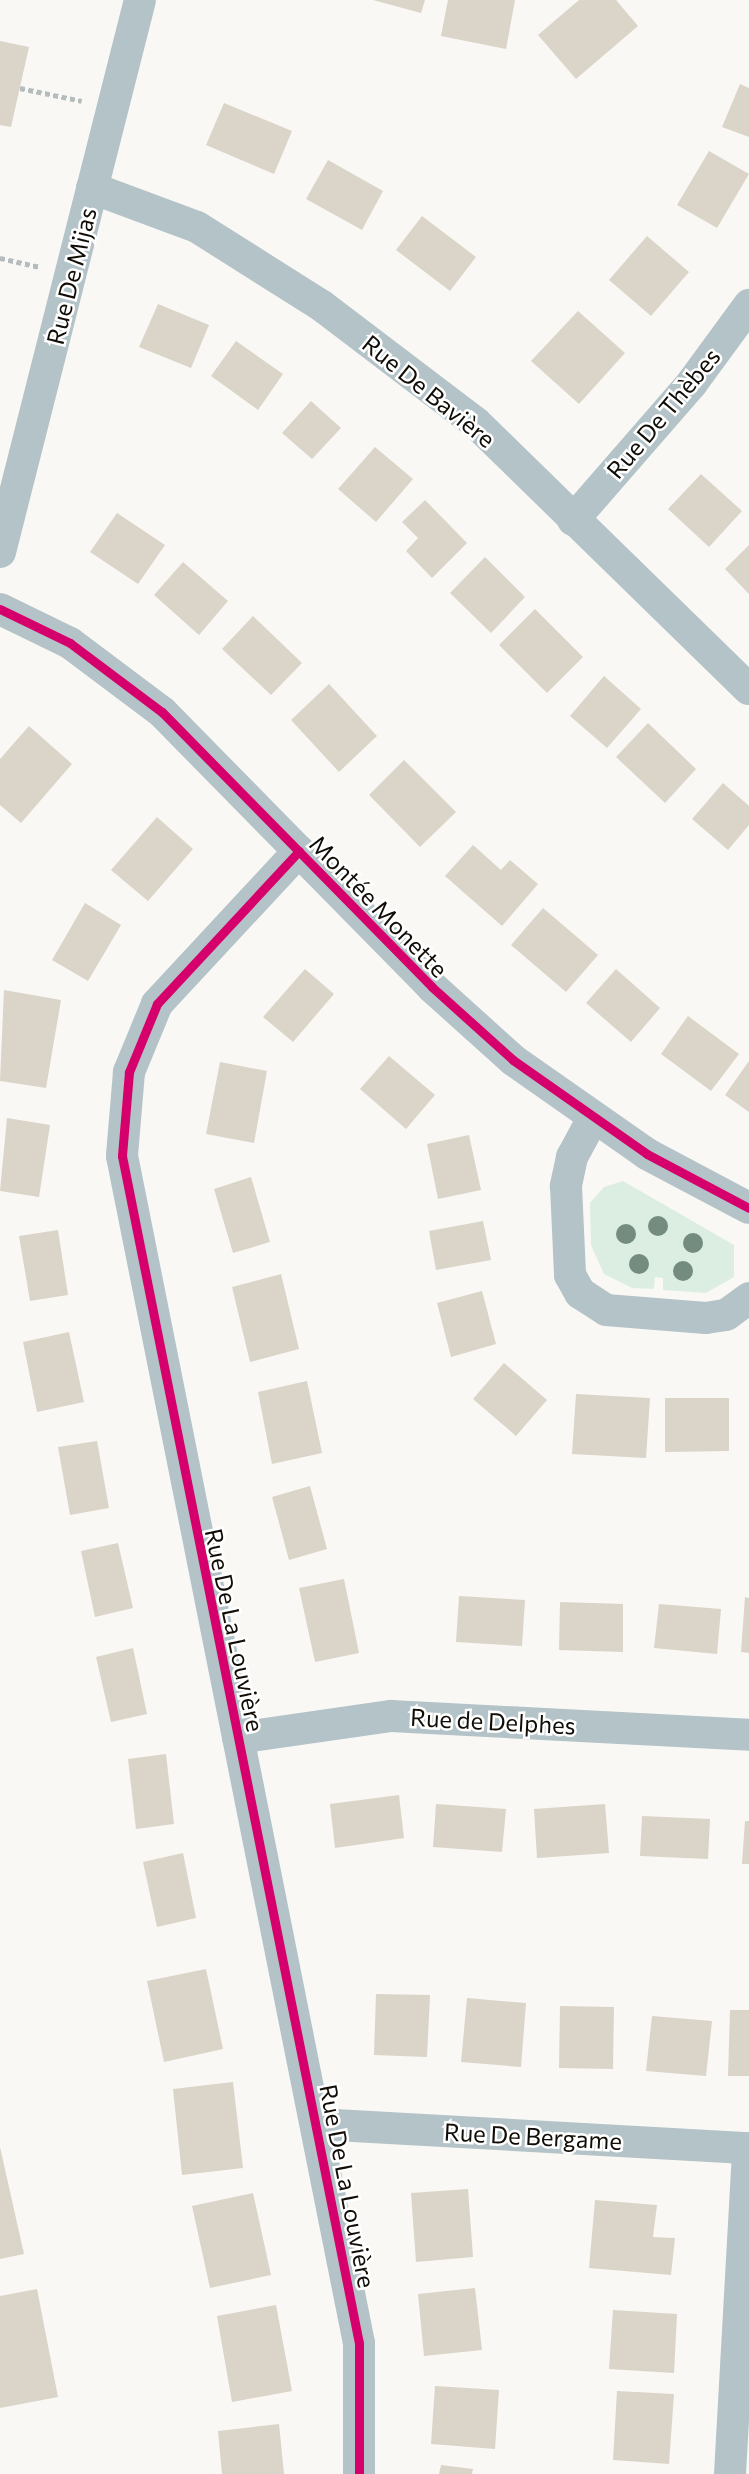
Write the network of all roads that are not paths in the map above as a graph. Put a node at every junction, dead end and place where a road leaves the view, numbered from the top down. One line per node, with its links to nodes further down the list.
1 (140, 0): 2 (street, Rue De Mijas)
2 (92, 188): 4 (street, Rue De Bavière); 5 (street, Rue De Mijas)
3 (749, 305): 4 (street, Rue De Thèbes)
4 (573, 520): 7 (street, Rue De Bavière)
5 (0, 552)
6 (0, 609): 8 (street, Montée Monette)
7 (749, 689)
8 (299, 851): 9 (street, Montée Monette); 13 (street, Rue De La Louvière)
9 (593, 1118): 10 (street, Montée Monette); 11 (street)
10 (749, 1208)
11 (749, 1298)
12 (749, 1735): 13 (street, Rue de Delphes)
13 (238, 1738): 14 (street, Rue De La Louvière)
14 (317, 2124): 15 (street, Rue De Bergame); 16 (street, Rue De La Louvière)
15 (748, 2148): 17 (street)
16 (359, 2474)
17 (730, 2474)

